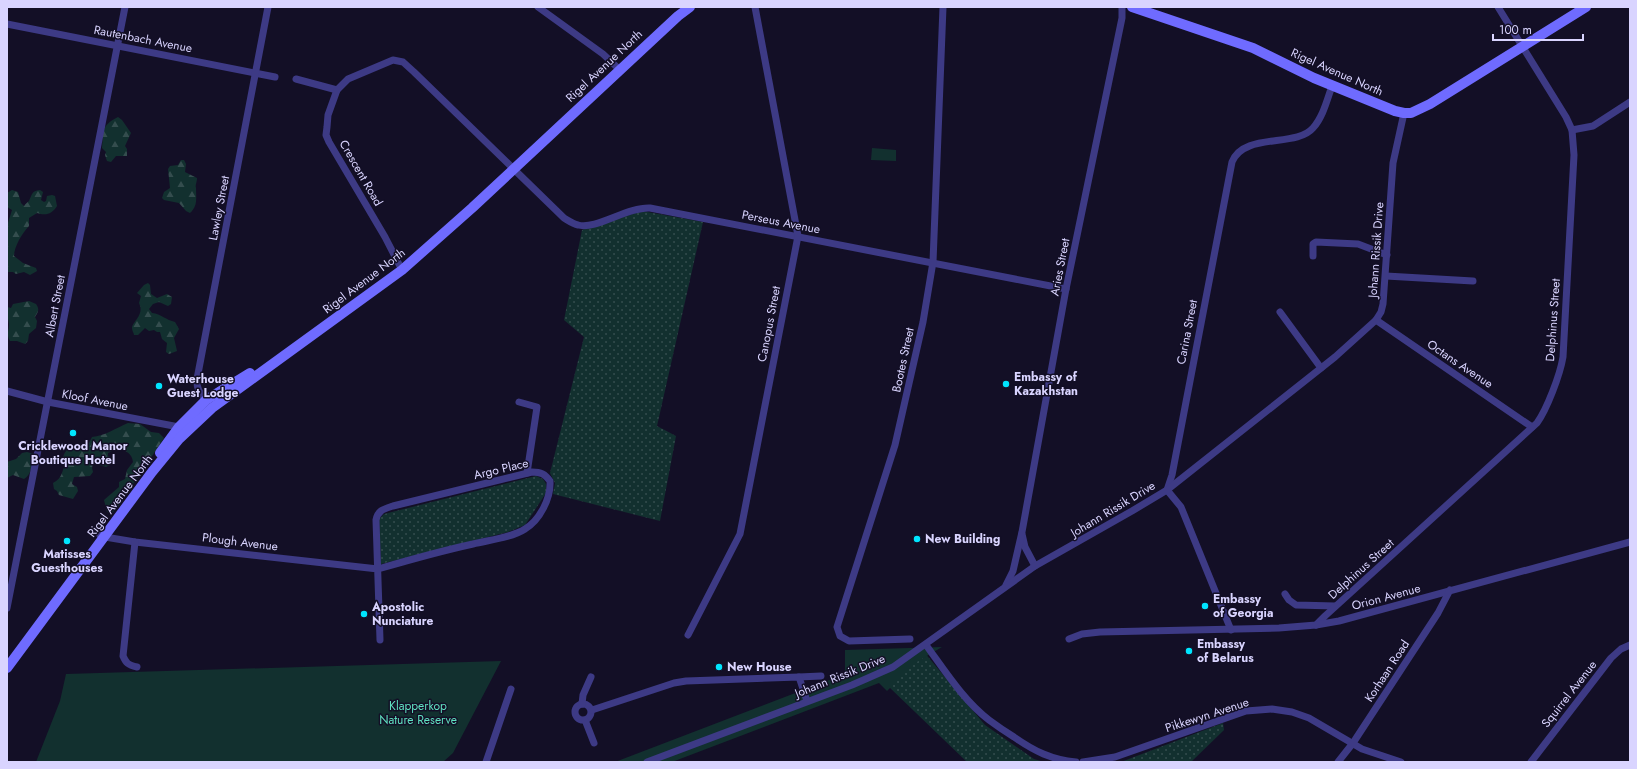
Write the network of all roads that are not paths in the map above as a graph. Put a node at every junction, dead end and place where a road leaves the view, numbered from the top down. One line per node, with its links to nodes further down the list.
1 (125, 7): 13 (street, Albert Street)
2 (268, 7): 16 (street, Lawley Street)
3 (538, 7): 15 (street)
4 (681, 7): 15 (main road, Rigel Avenue North)
5 (690, 7): 15 (main road, Rigel Avenue North)
6 (755, 7): 25 (street, Canopus Street)
7 (943, 7): 28 (street, Bootes Street)
8 (1122, 7): 32 (street, Aries Street)
9 (1132, 7): 19 (main road, Rigel Avenue North)
10 (1498, 7): 14 (street, Delphinus Street)
11 (1586, 7): 14 (main road)
12 (7, 24): 13 (street, Rautenbach Avenue)
13 (118, 45): 16 (street, Rautenbach Avenue); 37 (street, Albert Street)
14 (1522, 45): 22 (main road); 23 (street, Delphinus Street)
15 (619, 68): 24 (main road, Rigel Avenue North)
16 (256, 72): 17 (street, Rautenbach Avenue); 39 (street, Lawley Street)
17 (275, 77)
18 (296, 79): 20 (street)
19 (1332, 86): 22 (main road, Rigel Avenue North); 45 (street, Carina Street)
20 (337, 90): 24 (street); 29 (street, Crescent Road)
21 (1630, 102): 23 (street)
22 (1404, 113): 26 (street, Johann Rissik Drive)
23 (1572, 130): 42 (street, Delphinus Street)
24 (512, 167): 25 (street, Perseus Avenue); 29 (main road, Rigel Avenue North)
25 (798, 236): 28 (street, Perseus Avenue); 59 (street, Canopus Street)
26 (1387, 255): 27 (street); 30 (street, Johann Rissik Drive)
27 (1313, 256)
28 (933, 262): 32 (street, Perseus Avenue); 61 (street, Bootes Street)
29 (401, 267): 39 (main road, Rigel Avenue North)
30 (1386, 276): 31 (street); 34 (street, Johann Rissik Drive)
31 (1473, 281)
32 (1066, 289): 46 (street, Aries Street)
33 (1280, 312): 35 (street)
34 (1376, 320): 35 (street, Johann Rissik Drive); 42 (street, Octans Avenue)
35 (1321, 368): 45 (street, Johann Rissik Drive)
36 (7, 391): 37 (street, Kloof Avenue)
37 (48, 402): 41 (street, Kloof Avenue); 56 (street, Albert Street)
38 (519, 402): 44 (street)
39 (209, 404): 40 (main road, Rigel Avenue North); 41 (main road, Rigel Avenue North)
40 (195, 424): 41 (main road); 43 (main road, Rigel Avenue North)
41 (179, 427): 43 (main road); 47 (main road, Rigel Avenue North)
42 (1532, 427): 55 (street, Delphinus Street)
43 (180, 439): 47 (main road, Rigel Avenue North)
44 (527, 473): 51 (street, Argo Place); 51 (street, Argo Place)
45 (1167, 490): 50 (street, Johann Rissik Drive); 58 (street)
46 (1022, 532): 50 (street, Aries Street); 52 (street, Aries Street)
47 (102, 536): 48 (street, Plough Avenue); 66 (main road, Rigel Avenue North)
48 (135, 542): 51 (street, Plough Avenue); 65 (street)
49 (1630, 542): 53 (street, Orion Avenue)
50 (1035, 566): 52 (street, Johann Rissik Drive)
51 (378, 569): 62 (street)
52 (1004, 588): 63 (street, Johann Rissik Drive)
53 (1450, 590): 57 (street, Orion Avenue); 76 (street, Korhaan Road)
54 (1285, 594): 55 (street)
55 (1336, 606): 57 (street, Delphinus Street)
56 (7, 608)
57 (1316, 625): 58 (street, Orion Avenue)
58 (1231, 630): 60 (street, Orion Avenue)
59 (688, 635)
60 (1070, 638)
61 (910, 639)
62 (380, 640)
63 (926, 645): 71 (street, Johann Rissik Drive); 79 (street)
64 (1630, 645): 83 (street, Squirrel Avenue)
65 (136, 667)
66 (7, 668)
67 (821, 676): 69 (street)
68 (591, 677): 72 (street)
69 (799, 677): 71 (street); 73 (street)
70 (511, 689): 77 (street)
71 (806, 702): 78 (street, Johann Rissik Drive)
72 (582, 704): 73 (street); 74 (street)
73 (592, 710): 74 (street)
74 (585, 720): 75 (street)
75 (594, 743)
76 (1352, 743): 80 (street, Pikkewyn Avenue); 81 (street, Korhaan Road); 82 (street, Pikkewyn Avenue)
77 (486, 762)
78 (647, 762)
79 (1076, 762)
80 (1083, 762)
81 (1338, 762)
82 (1401, 762)
83 (1531, 762)

